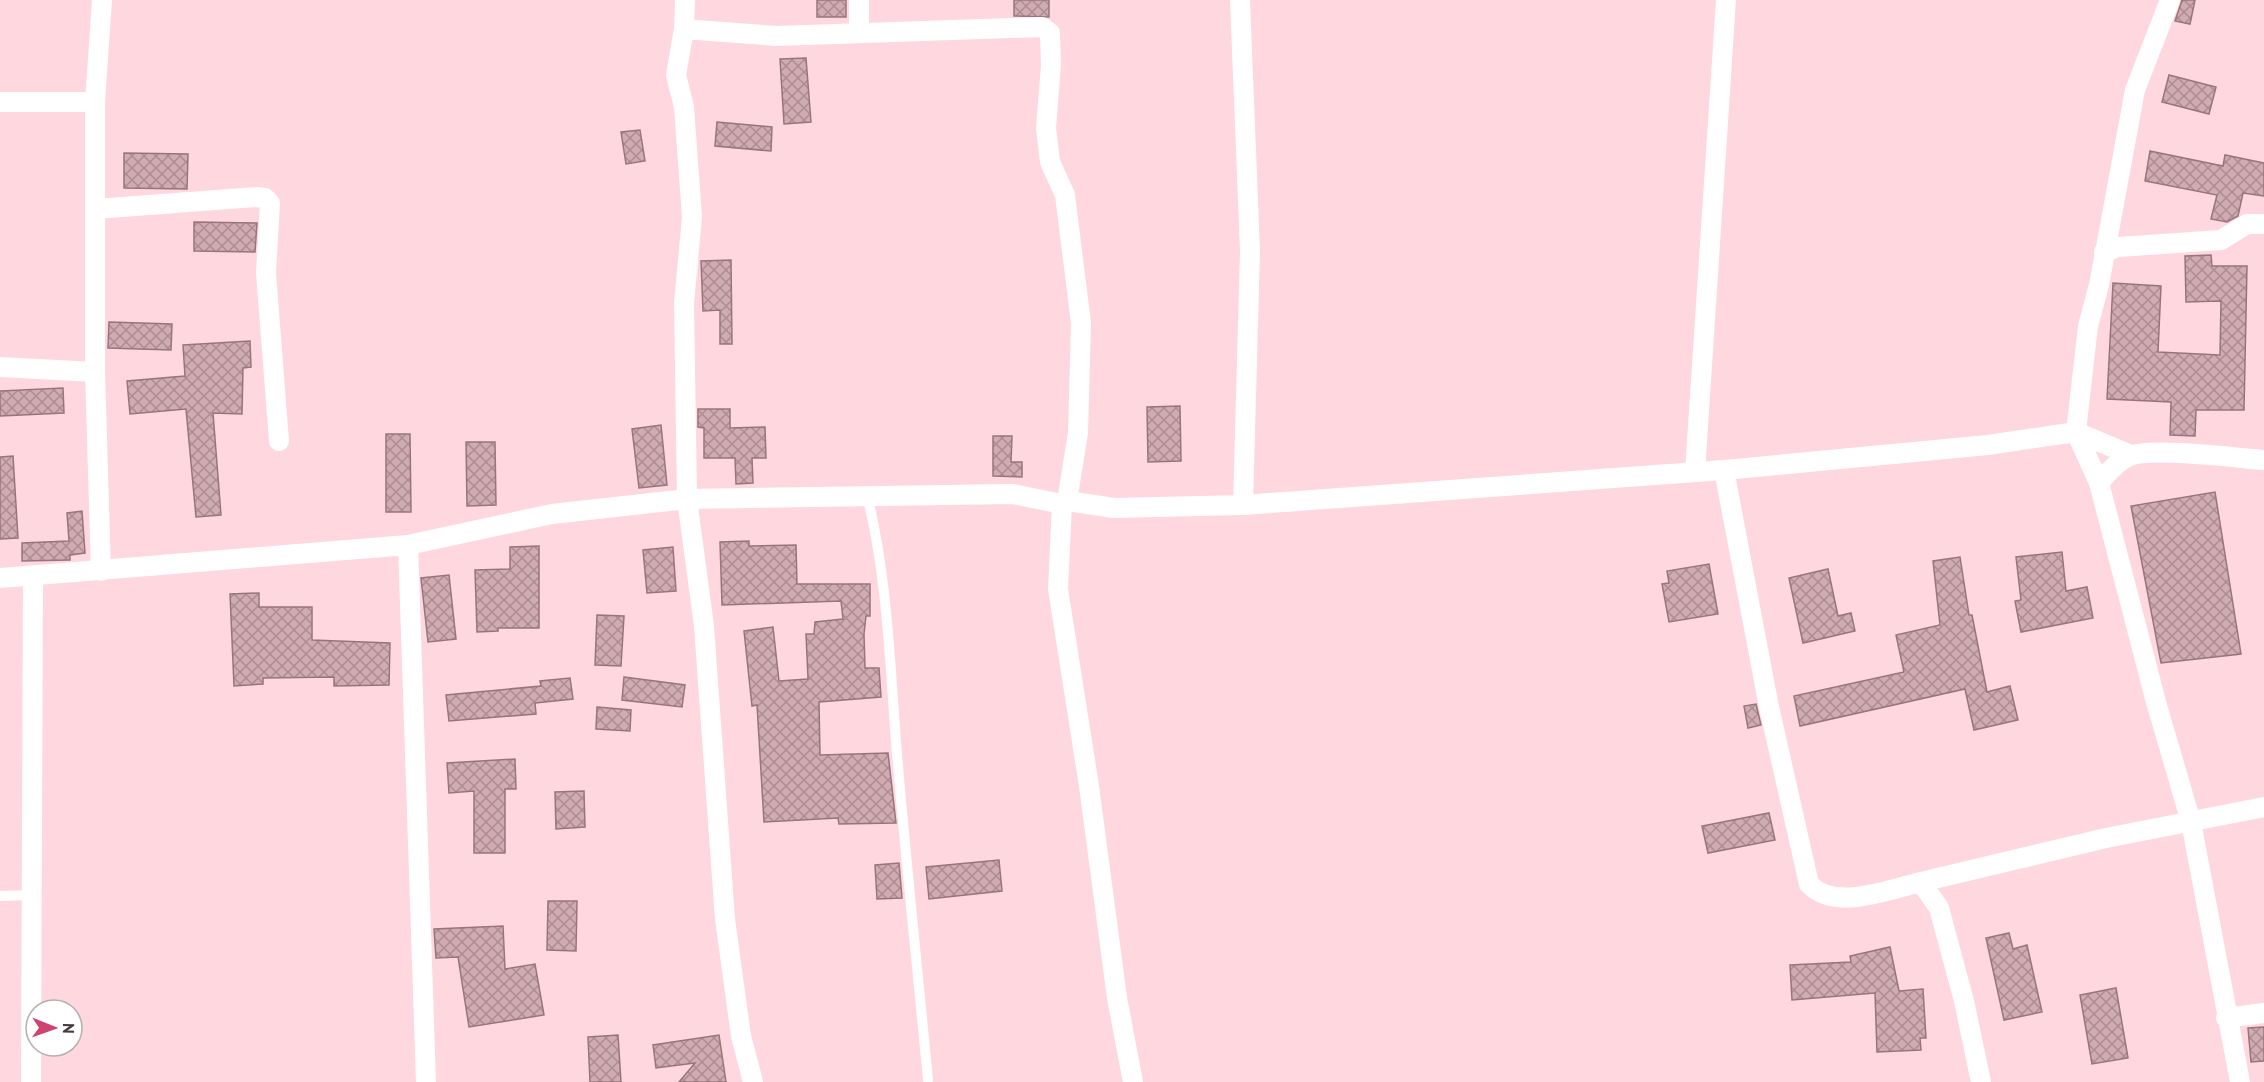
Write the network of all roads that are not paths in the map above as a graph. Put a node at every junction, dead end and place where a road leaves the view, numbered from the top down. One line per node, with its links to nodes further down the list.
1 (102, 0): 10 (street)
2 (685, 0): 7 (street)
3 (859, 0): 8 (street)
4 (1240, 0): 26 (street)
5 (1726, 0): 21 (street)
6 (2170, 0): 13 (street)
7 (684, 29): 8 (street); 24 (street)
8 (859, 33): 25 (street)
9 (0, 102): 10 (street)
10 (94, 102): 11 (street)
11 (95, 209): 15 (street); 17 (street)
12 (2264, 224): 13 (street)
13 (2104, 252): 16 (street)
14 (0, 367): 15 (street)
15 (95, 372): 28 (street)
16 (2076, 432): 18 (street); 20 (street); 22 (street)
17 (279, 441)
18 (2130, 455): 19 (street); 22 (street)
19 (2264, 460)
20 (1724, 470): 21 (street); 33 (street)
21 (1695, 472): 26 (street)
22 (2099, 483): 32 (street)
23 (867, 495): 24 (street); 25 (street); 38 (lane)
24 (687, 499): 27 (street); 41 (street)
25 (1064, 502): 26 (street); 42 (street)
26 (1243, 506)
27 (408, 545): 28 (street); 40 (street)
28 (101, 572): 29 (street)
29 (33, 576): 30 (street); 35 (street)
30 (0, 578)
31 (2264, 807): 32 (street)
32 (2191, 822): 33 (street); 37 (street)
33 (1921, 882): 43 (street)
34 (0, 896): 35 (lane)
35 (32, 896): 39 (street)
36 (2264, 1013): 37 (street)
37 (2226, 1018): 44 (street)
38 (928, 1080)
39 (32, 1082)
40 (426, 1082)
41 (753, 1082)
42 (1133, 1082)
43 (1981, 1082)
44 (2240, 1082)

